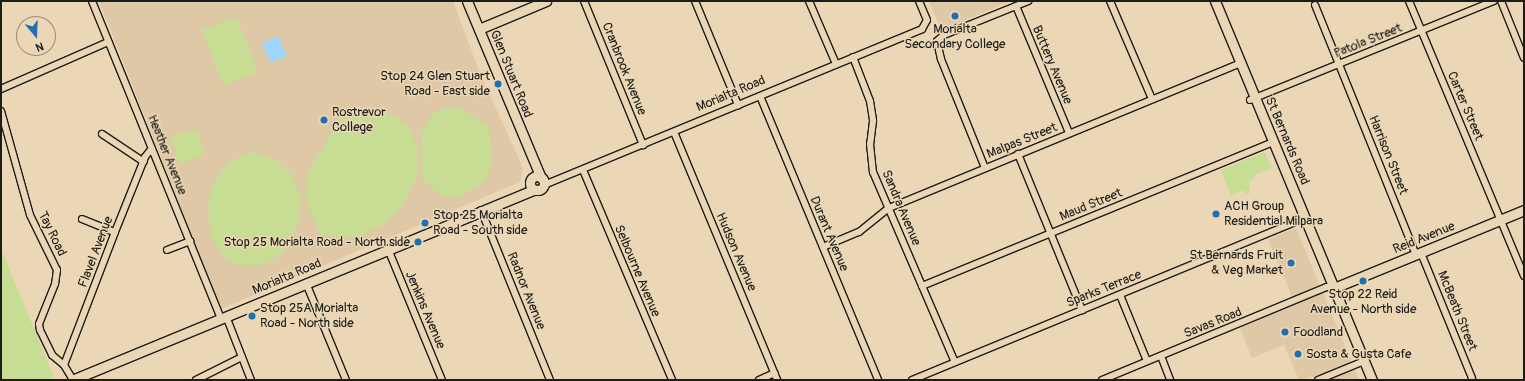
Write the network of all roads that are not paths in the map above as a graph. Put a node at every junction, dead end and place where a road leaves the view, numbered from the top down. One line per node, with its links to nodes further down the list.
1 (92, 1): 20 (street, Heather Avenue)
2 (546, 1): 17 (main road)
3 (584, 1): 36 (street, Cranbrook Avenue)
4 (695, 1): 30 (street)
5 (809, 1): 23 (street)
6 (919, 1): 21 (street, Morialta Road)
7 (1028, 1): 16 (street)
8 (1110, 1): 28 (street)
9 (1209, 1): 24 (main road, St Bernards Road)
10 (1215, 1): 24 (main road, St Bernards Road)
11 (1409, 1): 19 (street, Carter Street)
12 (1494, 1): 19 (street, Patola Street)
13 (1500, 1): 22 (street)
14 (469, 5): 17 (main road); 18 (main road, Glen Stuart Road)
15 (1315, 5): 25 (street, Harrison Street)
16 (1016, 6): 33 (street, Buttery Avenue); 40 (street)
17 (500, 20): 18 (main road)
18 (479, 29): 42 (main road, Glen Stuart Road)
19 (1422, 31): 25 (street, Patola Street); 49 (street, Carter Street)
20 (108, 42): 26 (street); 37 (street, Heather Avenue)
21 (853, 57): 23 (street, Morialta Road); 44 (street, Sandra Avenue)
22 (1524, 58)
23 (836, 64): 27 (street, Morialta Road)
24 (1238, 64): 28 (street, Malpas Street); 29 (main road, St Bernards Road)
25 (1340, 64): 29 (street, Patola Street); 56 (street, Harrison Street)
26 (1, 89)
27 (760, 96): 30 (street, Morialta Road); 53 (street, Durant Avenue)
28 (1152, 99): 33 (street, Malpas Street)
29 (1252, 99): 35 (main road, St Bernards Road)
30 (738, 105): 32 (street, Morialta Road)
31 (1, 112): 69 (street, Tay Road)
32 (674, 132): 36 (street, Morialta Road); 70 (street, Hudson Avenue)
33 (1069, 133): 38 (street, Malpas Street)
34 (102, 134): 39 (street)
35 (1271, 143): 48 (main road, St Bernards Road); 51 (street, Maud Street)
36 (643, 145): 41 (street, Morialta Road)
37 (152, 148): 39 (street, Flavel Avenue); 52 (street, Heather Avenue)
38 (1018, 154): 40 (street, Malpas Street); 51 (street)
39 (144, 162): 50 (street, Flavel Avenue)
40 (985, 168): 44 (street, Malpas Street)
41 (583, 170): 42 (street, Morialta Road); 79 (street, Selbourne Avenue)
42 (537, 180): 43 (main road, Morialta Road); 43 (main road, Morialta Road)
43 (512, 198): 45 (main road, Morialta Road)
44 (889, 208): 53 (street, Malpas Street); 59 (street, Sandra Avenue)
45 (481, 210): 54 (main road, Morialta Road); 78 (street, Radnor Avenue)
46 (1524, 210): 49 (main road, Reid Avenue)
47 (82, 219): 50 (street)
48 (1302, 219): 60 (main road, St Bernards Road); 61 (street, Sparks Terrace)
49 (1501, 220): 56 (main road, Reid Avenue); 57 (street, Carter Street)
50 (115, 232): 69 (street, Flavel Avenue)
51 (1050, 234): 59 (street, Maud Street); 62 (street)
52 (190, 241): 55 (street); 63 (street, Heather Avenue)
53 (822, 247): 82 (street, Durant Avenue)
54 (388, 249): 58 (main road, Morialta Road); 77 (street, Jenkins Avenue)
55 (167, 250)
56 (1419, 254): 60 (main road, Reid Avenue); 72 (street, McBeath Street)
57 (1524, 276)
58 (306, 283): 63 (main road, Morialta Road); 76 (street)
59 (922, 286): 67 (street, Sandra Avenue)
60 (1330, 288): 64 (street, Savas Road); 68 (main road, St Bernards Road)
61 (1120, 295): 62 (street, Sparks Terrace); 66 (street)
62 (1082, 310): 67 (street, Sparks Terrace)
63 (224, 317): 65 (street, Heather Avenue); 73 (main road, Morialta Road)
64 (1161, 356): 66 (street, Savas Road); 85 (street)
65 (242, 358): 74 (street); 75 (street, Heather Avenue)
66 (1147, 361): 84 (street, Savas Road)
67 (955, 362): 71 (street, Sparks Terrace)
68 (1361, 362): 86 (street); 87 (main road, St Bernards Road); 88 (main road, St Bernards Road)
69 (64, 364): 73 (street, Tay Road)
70 (775, 373): 80 (street); 81 (street, Hudson Avenue)
71 (921, 378): 83 (street, Sparks Terrace)
72 (1472, 378)
73 (72, 380)
74 (196, 380)
75 (251, 380)
76 (346, 380)
77 (442, 380)
78 (550, 380)
79 (672, 380)
80 (759, 380)
81 (778, 380)
82 (878, 380)
83 (912, 380)
84 (1102, 380)
85 (1170, 380)
86 (1318, 380)
87 (1365, 380)
88 (1372, 380)

